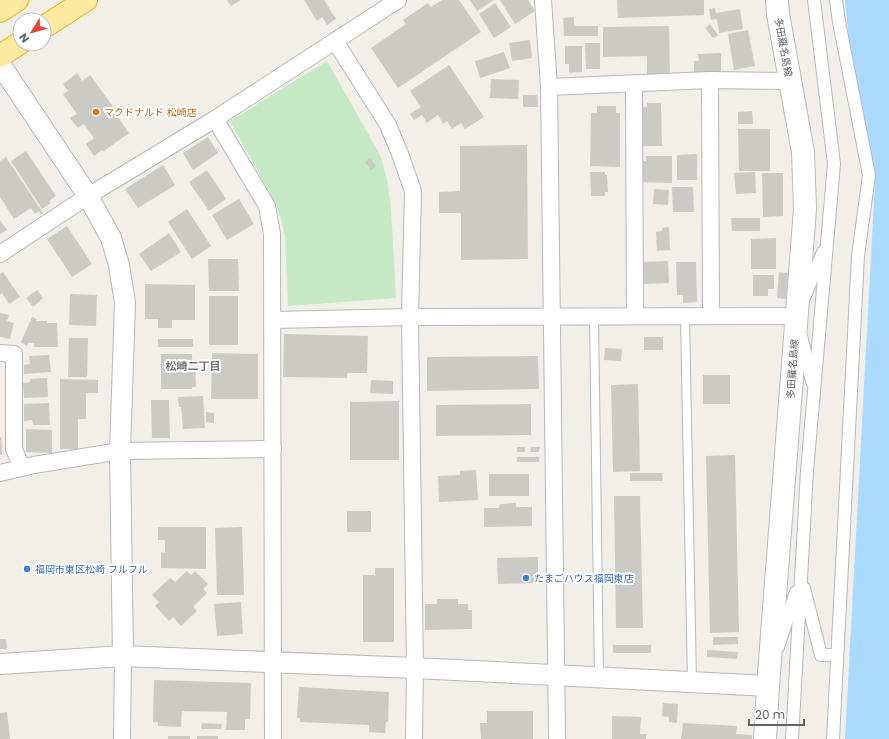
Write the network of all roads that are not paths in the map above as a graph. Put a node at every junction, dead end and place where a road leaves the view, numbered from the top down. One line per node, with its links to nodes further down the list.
1 (17, 0): 8 (highway)
2 (86, 0): 9 (highway)
3 (398, 0): 10 (street)
4 (542, 0): 17 (street)
5 (777, 0): 15 (main road, 多田羅名島線)
6 (814, 0): 20 (street)
7 (836, 0): 37 (street)
8 (0, 11)
9 (52, 22)
10 (335, 41): 18 (street); 27 (street)
11 (12, 48): 12 (highway)
12 (0, 56)
13 (0, 64): 19 (street)
14 (710, 80): 15 (street); 16 (street); 25 (street)
15 (790, 81): 26 (main road, 多田羅名島線)
16 (634, 84): 17 (street); 23 (street)
17 (549, 87): 28 (street)
18 (215, 119): 19 (street); 29 (street)
19 (88, 196): 21 (street); 33 (street)
20 (828, 242): 26 (street); 31 (street)
21 (0, 254)
22 (594, 316): 23 (street); 28 (street); 43 (lane)
23 (635, 316): 24 (street)
24 (685, 316): 25 (street); 45 (lane)
25 (711, 316): 26 (street)
26 (796, 316): 31 (street); 44 (main road, 多田羅名島線)
27 (410, 317): 28 (street); 29 (street); 41 (street)
28 (552, 317): 42 (street)
29 (273, 320): 32 (street)
30 (0, 353): 34 (street)
31 (814, 392): 36 (street)
32 (273, 449): 33 (street); 39 (street)
33 (120, 451): 34 (street); 38 (street)
34 (22, 468): 35 (street)
35 (0, 473)
36 (801, 577): 37 (street); 44 (street); 51 (street)
37 (837, 655): 52 (street)
38 (123, 656): 39 (street); 40 (street); 46 (street)
39 (273, 661): 41 (street); 47 (street)
40 (0, 664)
41 (416, 668): 42 (street); 48 (street)
42 (556, 675): 43 (street); 49 (street)
43 (599, 677): 45 (street)
44 (768, 681): 45 (street); 50 (main road, 多田羅名島線)
45 (692, 682)
46 (122, 739)
47 (273, 739)
48 (414, 739)
49 (557, 739)
50 (765, 739)
51 (792, 739)
52 (833, 739)

